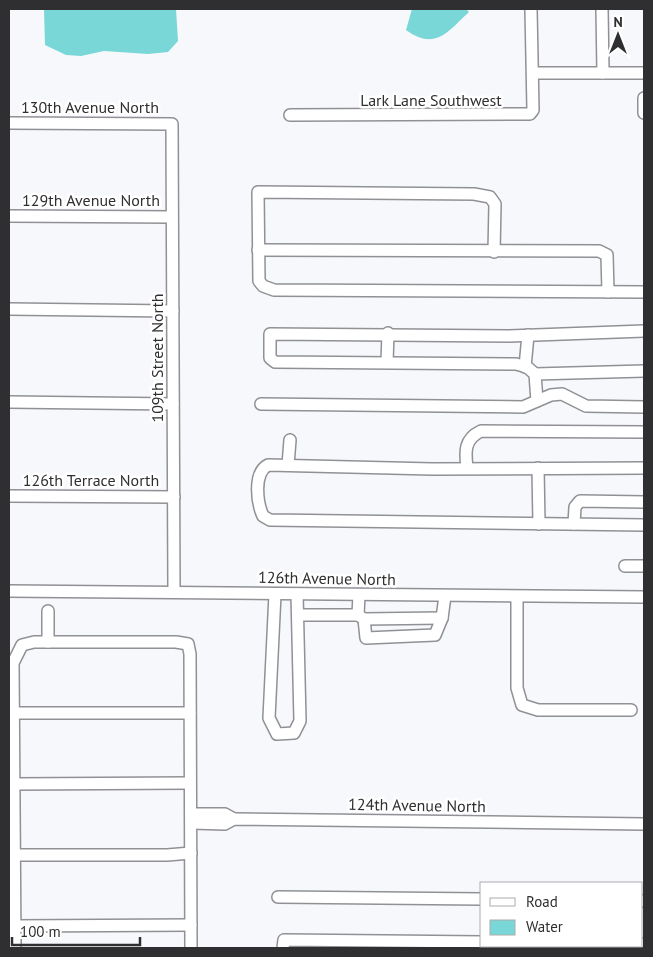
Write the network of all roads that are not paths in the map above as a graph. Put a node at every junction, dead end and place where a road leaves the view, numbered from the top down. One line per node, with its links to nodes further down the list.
1 (531, 9): 3 (street)
2 (602, 9): 4 (street)
3 (533, 73): 4 (street); 8 (street, Lark Lane Southwest)
4 (603, 73): 5 (street)
5 (644, 73)
6 (644, 98): 7 (street)
7 (644, 112)
8 (290, 116)
9 (9, 124): 10 (street, 130th Avenue North)
10 (172, 124): 12 (street, 109th Street North)
11 (9, 216): 12 (street, 129th Avenue North)
12 (172, 217): 18 (street, 109th Street North)
13 (258, 250): 14 (street); 14 (street); 15 (street)
14 (494, 252): 15 (street)
15 (608, 292): 16 (street)
16 (644, 292)
17 (9, 309): 18 (street)
18 (173, 311): 28 (street, 109th Street North)
19 (644, 331): 21 (street)
20 (388, 333): 21 (street); 22 (street); 22 (street)
21 (528, 335): 23 (street)
22 (387, 362): 23 (street)
23 (525, 367): 25 (street)
24 (644, 370): 25 (street)
25 (535, 374): 26 (street)
26 (537, 401): 29 (street); 30 (street)
27 (9, 402): 28 (street)
28 (173, 404): 38 (street, 109th Street North)
29 (261, 404)
30 (644, 407)
31 (644, 432): 34 (street)
32 (290, 440): 33 (street)
33 (288, 465): 34 (street); 40 (street)
34 (467, 468): 35 (street)
35 (538, 468): 36 (street); 40 (street)
36 (644, 468)
37 (9, 496): 38 (street, 126th Terrace North)
38 (174, 497): 46 (street, 109th Street North)
39 (644, 502): 41 (street)
40 (539, 524): 41 (street)
41 (574, 524): 42 (street)
42 (644, 525)
43 (625, 566): 44 (street)
44 (644, 566)
45 (9, 591): 46 (street, 126th Avenue North)
46 (174, 592): 47 (street, 126th Avenue North)
47 (275, 594): 48 (street, 126th Avenue North); 54 (street)
48 (297, 594): 49 (street, 126th Avenue North); 54 (street)
49 (359, 595): 50 (street, 126th Avenue North); 55 (street)
50 (445, 596): 51 (street, 126th Avenue North); 56 (street)
51 (517, 597): 52 (street, 126th Avenue North); 58 (street)
52 (644, 598)
53 (48, 610): 57 (street)
54 (298, 615): 55 (street)
55 (361, 617): 56 (street); 56 (street)
56 (442, 618)
57 (48, 642): 59 (street); 60 (street)
58 (631, 710)
59 (13, 713): 60 (street); 61 (street)
60 (190, 713): 62 (street)
61 (14, 784): 62 (street); 66 (street)
62 (190, 784): 63 (street)
63 (192, 819): 64 (street, 124th Avenue North); 65 (street)
64 (644, 824)
65 (191, 853): 66 (street); 69 (street)
66 (14, 855): 70 (street)
67 (278, 897): 68 (street)
68 (480, 899)
69 (191, 925): 70 (street); 74 (street)
70 (15, 926): 73 (street)
71 (480, 942): 72 (street)
72 (427, 945): 75 (street)
73 (15, 948)
74 (191, 948)
75 (283, 948)

